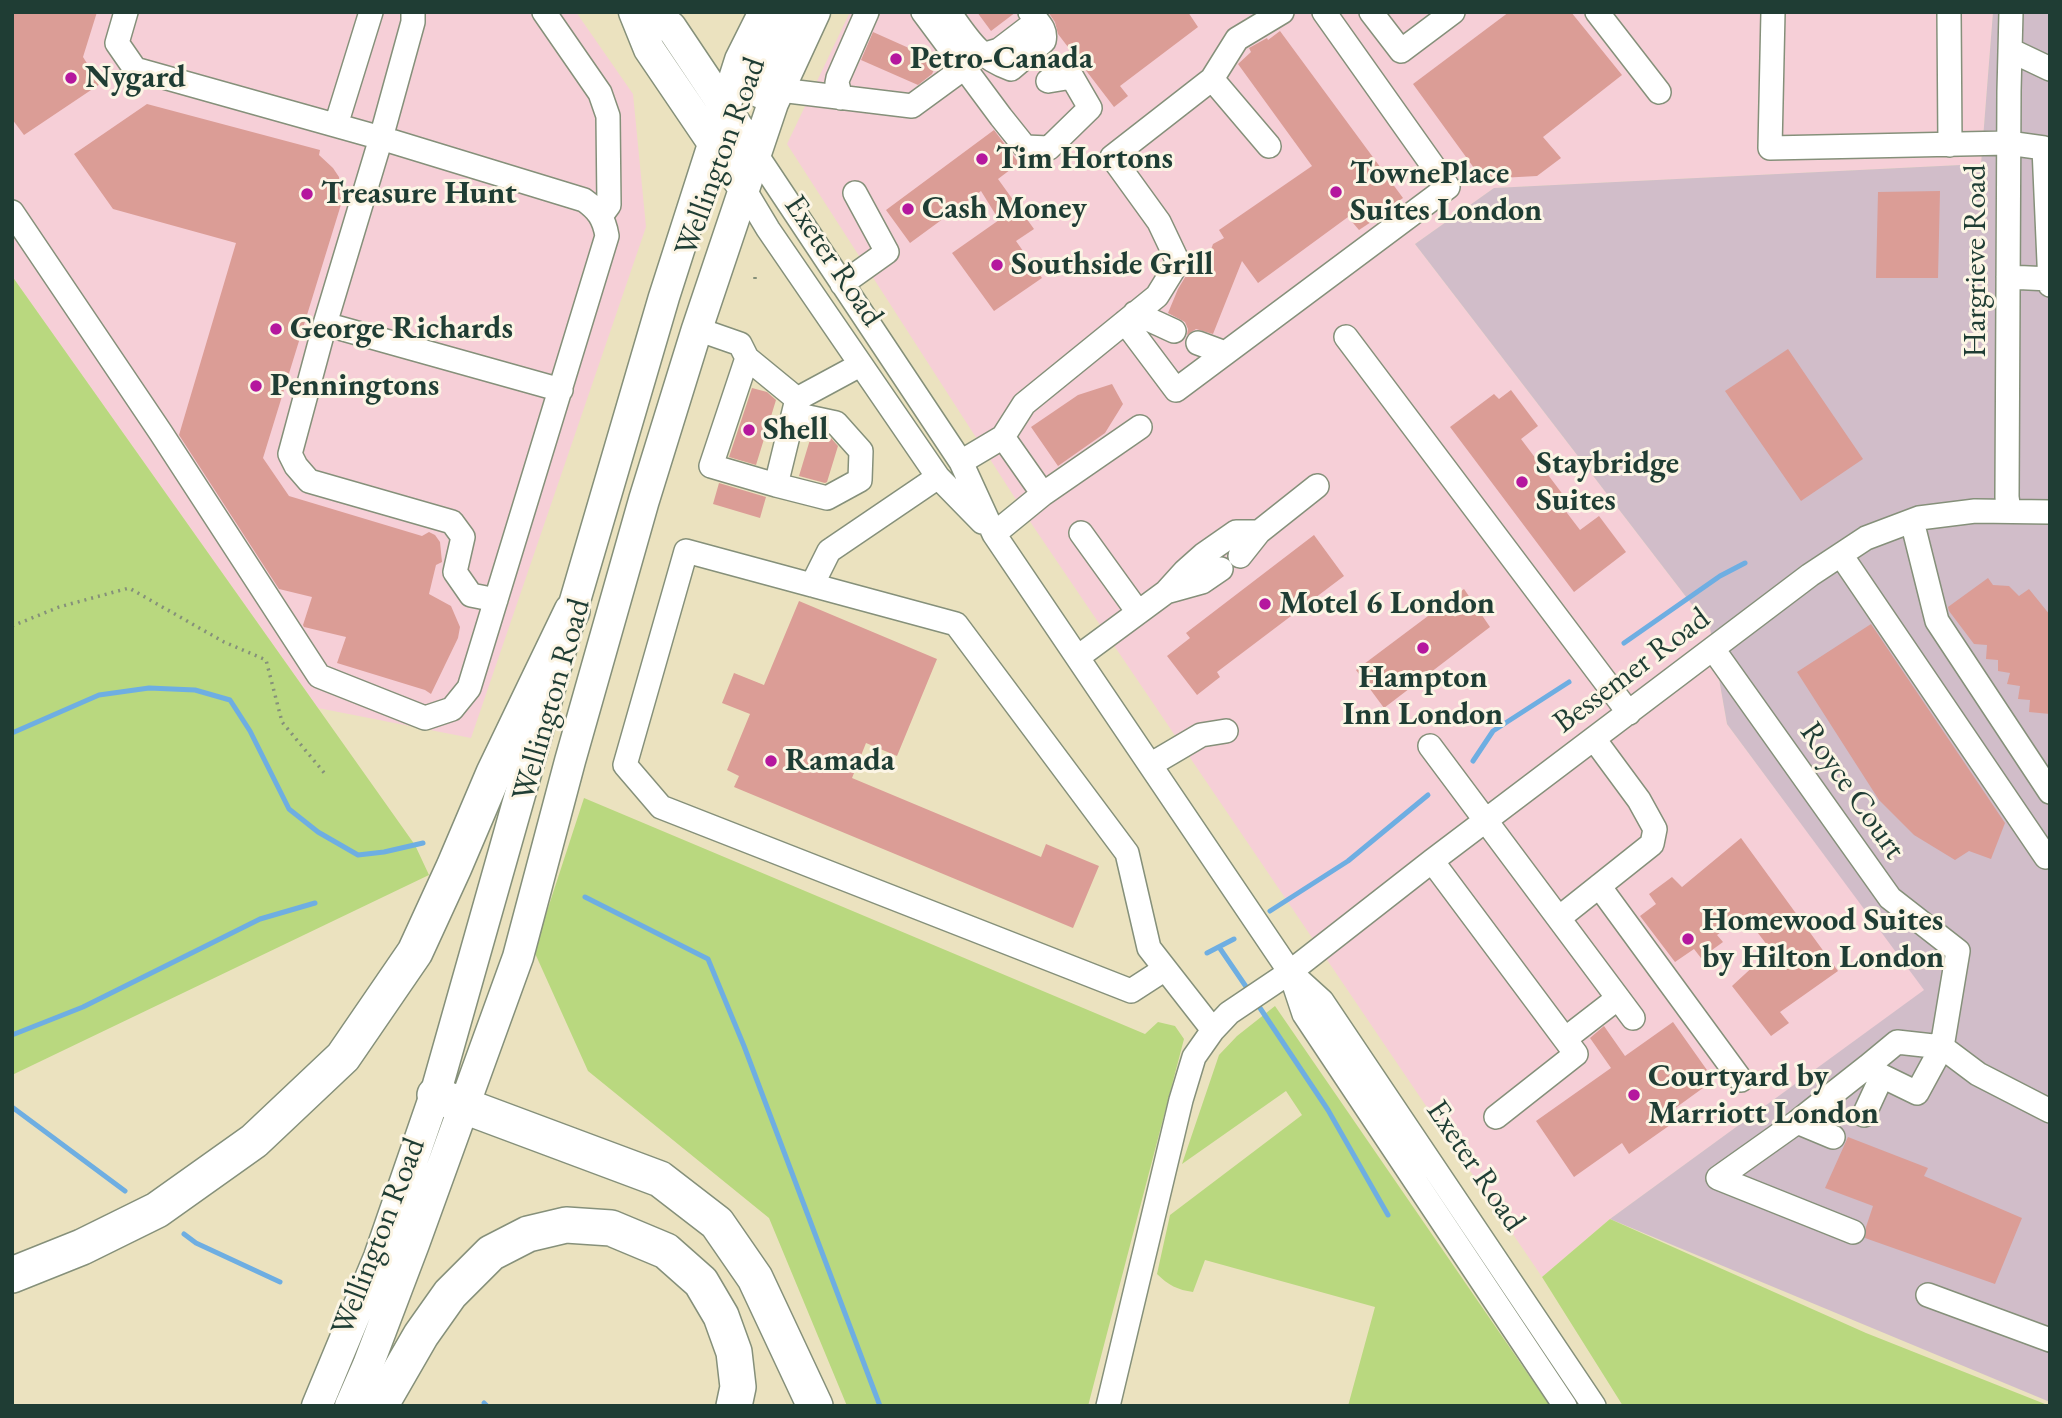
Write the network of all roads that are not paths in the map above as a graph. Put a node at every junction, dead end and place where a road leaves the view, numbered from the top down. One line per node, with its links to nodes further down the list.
1 (126, 12): 31 (street)
2 (371, 12): 31 (street)
3 (413, 12): 32 (street)
4 (544, 12): 41 (street)
5 (634, 12): 33 (main road, Exeter Road)
6 (653, 12): 30 (main road, Exeter Road)
7 (764, 12): 30 (main road, Wellington Road)
8 (786, 12): 37 (main road)
9 (815, 12): 27 (main road, Wellington Road)
10 (867, 12): 29 (street)
11 (923, 12): 23 (street)
12 (949, 12): 23 (street)
13 (1282, 12): 25 (street)
14 (1324, 12): 54 (street)
15 (1371, 12): 16 (street)
16 (1453, 12)
17 (1597, 12): 28 (street)
18 (1773, 12): 35 (street)
19 (1949, 12): 35 (street)
20 (2011, 12): 22 (street, Hargrieve Road)
21 (1033, 16): 23 (street)
22 (2010, 50): 24 (street); 34 (street, Hargrieve Road)
23 (973, 62): 26 (street); 29 (street)
24 (2050, 69)
25 (1212, 79): 36 (street); 48 (street)
26 (1048, 80)
27 (780, 90): 29 (street); 37 (main road, Wellington Road)
28 (1659, 92)
29 (841, 98)
30 (725, 107): 33 (main road, Wellington Road); 37 (main road, Exeter Road)
31 (336, 125): 32 (street)
32 (381, 138): 41 (street); 49 (street)
33 (713, 142): 38 (main road, Exeter Road); 76 (main road, Wellington Road)
34 (2008, 143): 35 (street); 42 (street, Hargrieve Road); 43 (street)
35 (1950, 145)
36 (1269, 146)
37 (752, 149): 38 (main road, Wellington Road); 46 (street, Exeter Road)
38 (744, 189): 50 (main road, Wellington Road); 56 (street, Exeter Road)
39 (855, 193): 46 (street)
40 (12, 212): 75 (street)
41 (601, 216): 57 (street)
42 (2008, 216): 43 (street); 44 (street, Hargrieve Road)
43 (2047, 217): 45 (street)
44 (2008, 277): 45 (street); 66 (street, Hargrieve Road)
45 (2049, 279): 47 (street)
46 (842, 284): 61 (street, Exeter Road)
47 (2050, 285)
48 (1130, 317): 51 (street); 54 (street); 60 (street)
49 (325, 324): 57 (street); 75 (street)
50 (697, 330): 55 (street); 100 (main road, Wellington Road)
51 (1174, 331)
52 (1346, 337): 80 (street)
53 (1198, 343): 54 (street)
54 (1225, 354)
55 (747, 358): 58 (street); 63 (street)
56 (860, 365): 58 (street); 62 (street, Exeter Road)
57 (561, 390): 75 (street)
58 (795, 406): 63 (street); 63 (street)
59 (1140, 427): 65 (street)
60 (1003, 437): 61 (street); 65 (street)
61 (961, 462): 71 (street, Exeter Road)
62 (938, 477): 71 (street, Exeter Road); 73 (street)
63 (776, 485)
64 (1317, 486): 69 (street)
65 (1043, 494): 71 (street)
66 (2008, 511): 67 (street, Bessemer Road); 68 (street, Bessemer Road)
67 (2047, 518)
68 (1912, 521): 72 (street, Bessemer Road); 85 (street)
69 (1259, 532): 74 (street); 74 (street)
70 (1082, 533): 77 (street)
71 (994, 534): 79 (street, Exeter Road)
72 (1841, 555): 78 (street, Bessemer Road); 87 (street)
73 (812, 585): 91 (street); 91 (street)
74 (1167, 592): 77 (street)
75 (496, 600)
76 (572, 611): 100 (main road, Wellington Road); 107 (highway)
77 (1139, 612): 79 (street)
78 (1713, 649): 80 (street, Bessemer Road); 97 (street, Royce Court)
79 (1078, 657): 84 (street, Exeter Road)
80 (1629, 713): 82 (street, Bessemer Road)
81 (1226, 731): 84 (street)
82 (1594, 739): 86 (street, Bessemer Road); 89 (street)
83 (1430, 746): 86 (street)
84 (1150, 765): 92 (street, Exeter Road)
85 (2050, 792)
86 (1485, 821): 88 (street, Bessemer Road); 90 (street)
87 (2046, 857)
88 (1432, 860): 92 (street, Bessemer Road); 96 (street)
89 (1598, 886): 90 (street); 99 (street)
90 (1559, 918): 93 (street)
91 (1165, 969): 95 (street)
92 (1290, 972): 95 (street, Bessemer Road); 116 (street, Exeter Road); 117 (street, Exeter Road)
93 (1618, 998): 94 (street); 96 (street)
94 (1633, 1018)
95 (1213, 1030): 115 (street, Bessemer Road)
96 (1565, 1039): 103 (street)
97 (1942, 1047): 98 (street); 98 (street); 101 (street)
98 (1875, 1071): 102 (street); 104 (street)
99 (1741, 1080)
100 (450, 1100): 110 (main road, Wellington Road); 111 (main road, Wellington Road); 114 (highway)
101 (2050, 1111)
102 (1864, 1115)
103 (1496, 1117)
104 (1797, 1122): 105 (street); 106 (street)
105 (1833, 1137)
106 (1853, 1232)
107 (12, 1275)
108 (1928, 1296): 109 (street)
109 (2050, 1340)
110 (317, 1406)
111 (350, 1406)
112 (380, 1406): 113 (highway)
113 (734, 1406)
114 (815, 1406)
115 (1108, 1406)
116 (1565, 1406)
117 (1594, 1406)

